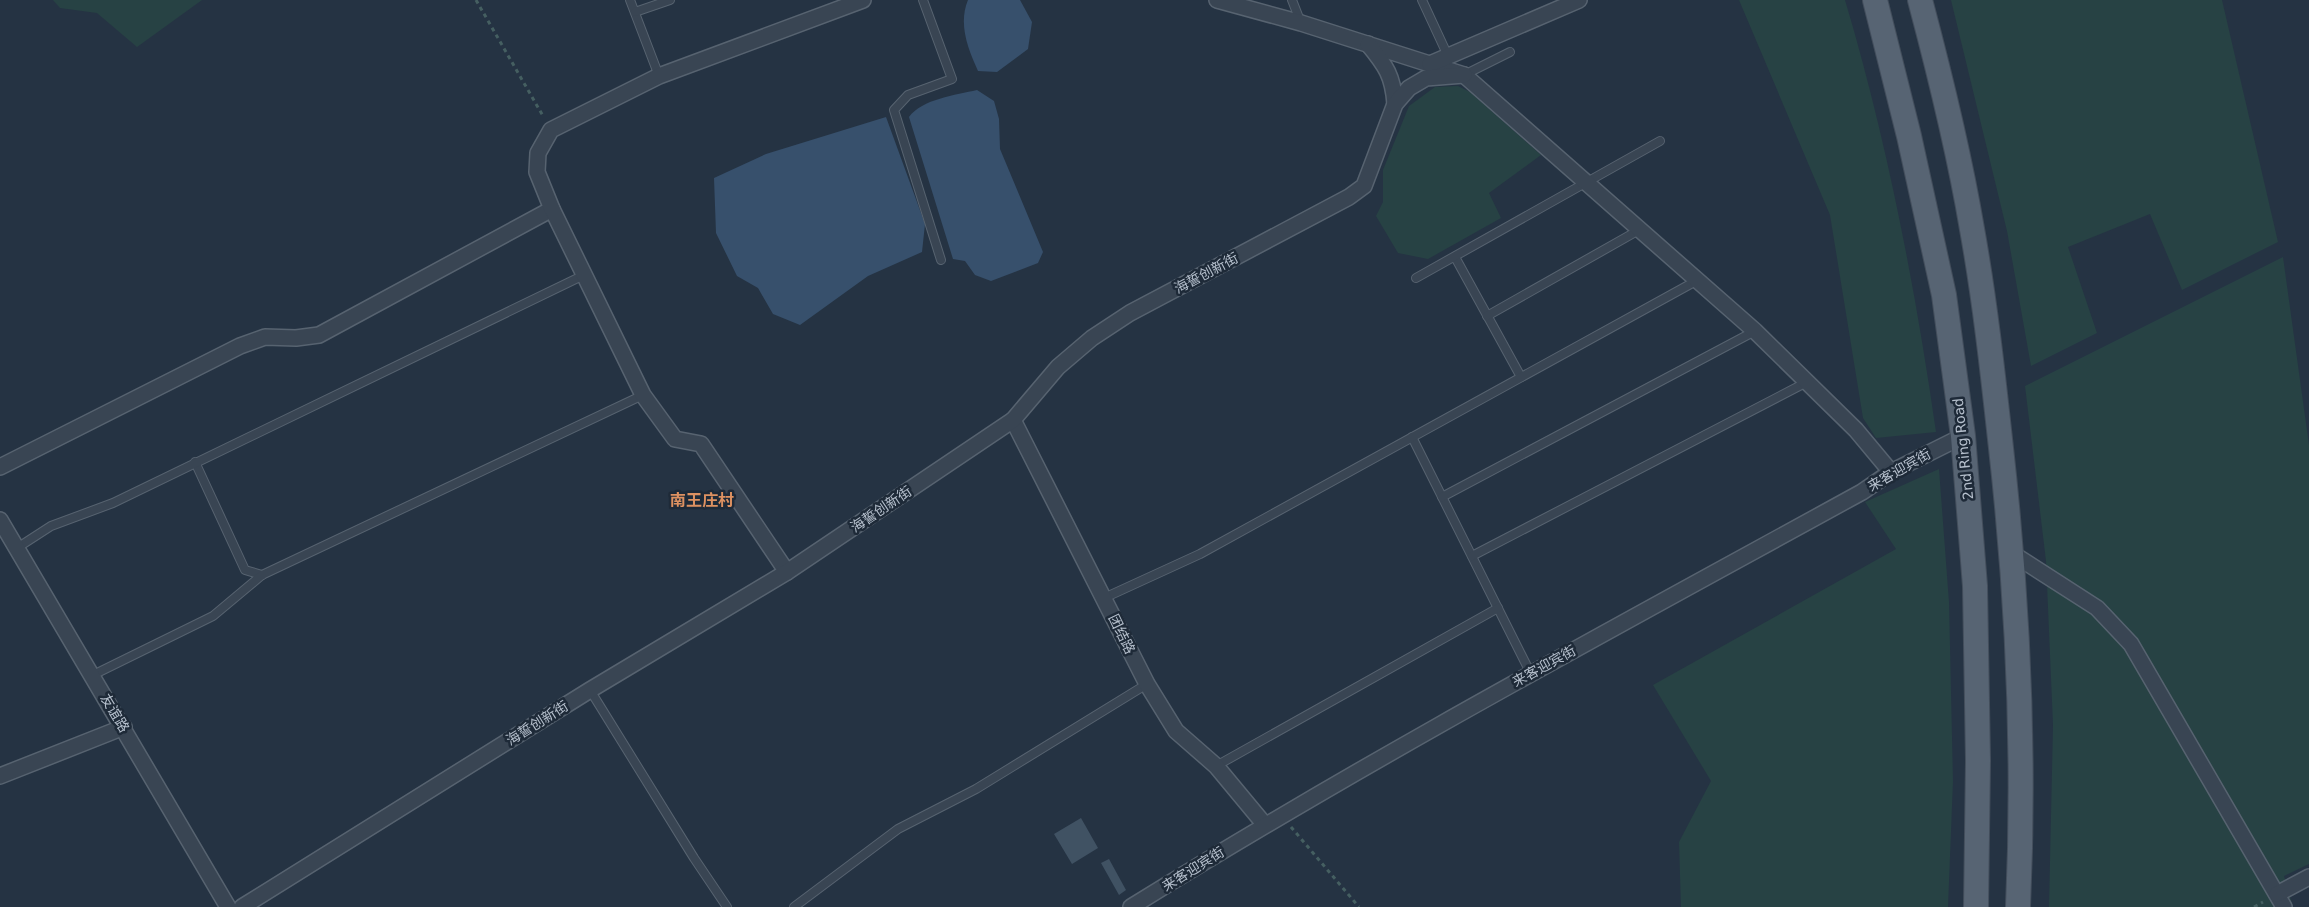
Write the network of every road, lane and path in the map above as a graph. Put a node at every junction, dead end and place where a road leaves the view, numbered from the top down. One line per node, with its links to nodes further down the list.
1 (476, 0): 21 (path)
2 (630, 0): 12 (lane)
3 (670, 0): 12 (lane)
4 (863, 0): 19 (street)
5 (923, 0): 27 (lane)
6 (1217, 0): 13 (street)
7 (1292, 0): 13 (lane)
8 (1422, 0): 16 (lane)
9 (1579, 0): 16 (street)
10 (1875, 0): 37 (main road, 2nd Ring Road)
11 (1920, 0): 45 (main road)
12 (635, 12): 19 (lane)
13 (1301, 23): 14 (street)
14 (1368, 44): 17 (street); 20 (street)
15 (1510, 52): 18 (lane)
16 (1448, 56): 17 (street)
17 (1430, 64): 18 (street)
18 (1464, 75): 20 (street, 海誓创新街); 23 (street)
19 (659, 76): 21 (street)
20 (1395, 104): 36 (street, 海誓创新街)
21 (551, 130): 24 (street)
22 (1660, 142): 23 (lane)
23 (1587, 182): 25 (street); 26 (lane)
24 (552, 209): 28 (street); 40 (street)
25 (1639, 230): 30 (street); 31 (lane)
26 (1455, 257): 29 (lane); 31 (lane)
27 (941, 260)
28 (584, 275): 35 (street); 39 (lane)
29 (1416, 278)
30 (1696, 281): 32 (street); 33 (lane)
31 (1487, 316): 33 (lane)
32 (1755, 332): 34 (street); 42 (lane)
33 (1521, 378): 38 (lane)
34 (1808, 382): 41 (street); 46 (lane)
35 (643, 395): 47 (street); 48 (lane)
36 (1012, 420): 47 (street, 海誓创新街); 49 (street, 团结路)
37 (1963, 436): 41 (street, 来客迎宾街); 68 (main road, 2nd Ring Road)
38 (1412, 437): 42 (lane); 49 (lane)
39 (195, 462): 44 (lane); 48 (lane)
40 (0, 467)
41 (1891, 472): 51 (street, 来客迎宾街)
42 (1442, 497): 46 (lane)
43 (0, 520): 44 (street, 友谊路)
44 (17, 548): 52 (street, 友谊路)
45 (2013, 554): 61 (street); 69 (main road)
46 (1472, 556): 50 (lane)
47 (787, 572): 54 (street, 海誓创新街)
48 (262, 575): 52 (lane)
49 (1104, 598): 53 (street, 团结路)
50 (1498, 608): 51 (lane); 56 (lane)
51 (1531, 674): 58 (street, 来客迎宾街)
52 (93, 675): 55 (street, 友谊路)
53 (1147, 684): 56 (street, 团结路); 65 (lane)
54 (590, 690): 63 (street, 海誓创新街); 64 (lane)
55 (124, 727): 57 (street); 62 (street, 友谊路)
56 (1216, 766): 59 (street, 团结路)
57 (0, 776)
58 (1281, 815): 59 (street, 来客迎宾街); 67 (path)
59 (1264, 825): 66 (street, 来客迎宾街)
60 (2309, 877): 61 (street)
61 (2281, 901)
62 (228, 907)
63 (242, 907)
64 (727, 907)
65 (794, 907)
66 (1131, 907)
67 (1359, 907)
68 (1976, 907)
69 (2018, 907)

